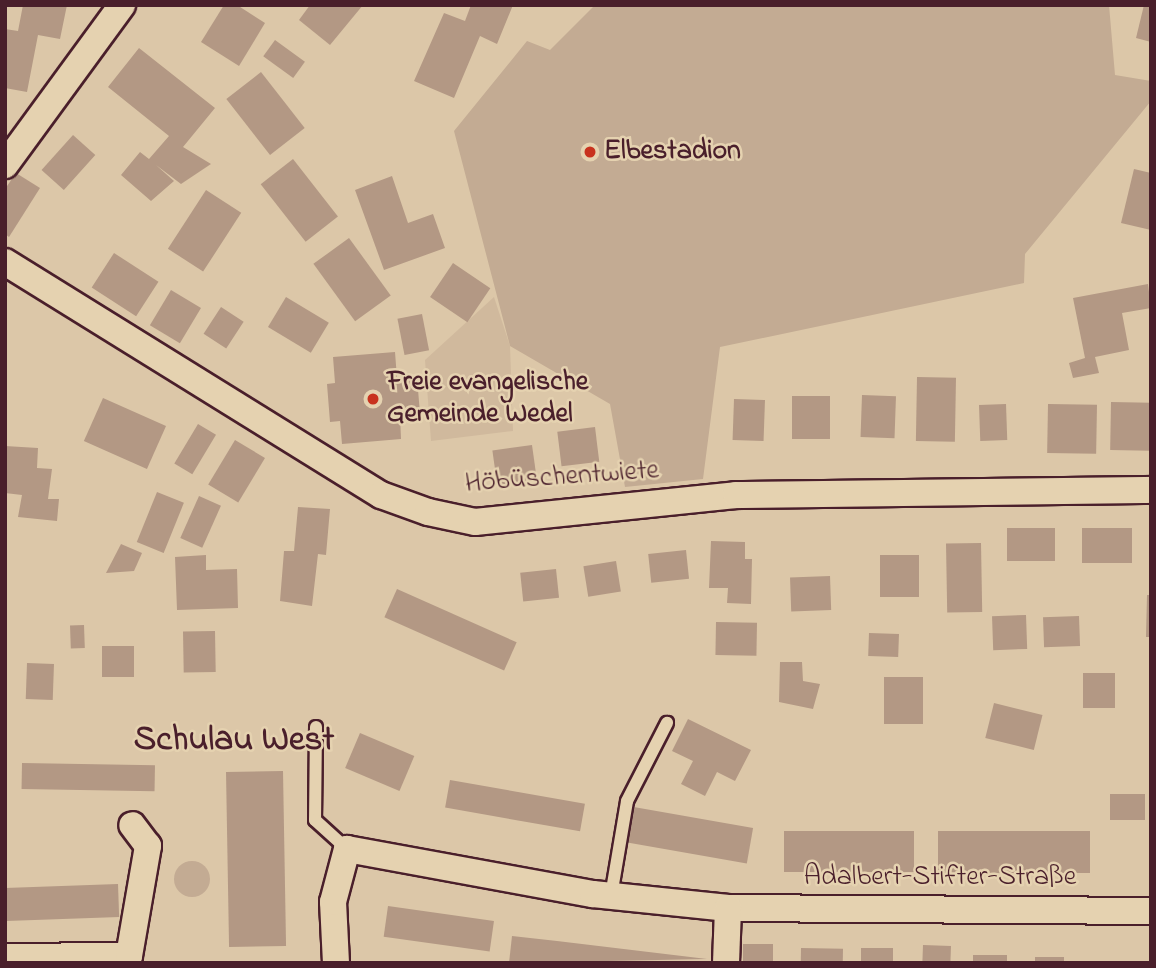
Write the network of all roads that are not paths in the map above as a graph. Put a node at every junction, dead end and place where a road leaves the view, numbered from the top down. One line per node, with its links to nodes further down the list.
1 (122, 5): 2 (street)
2 (5, 165)
3 (5, 262): 4 (street, Höbüschentwiete)
4 (1151, 490)
5 (667, 723): 9 (lane)
6 (316, 727): 8 (lane)
7 (132, 825): 13 (street)
8 (347, 849): 9 (street, Adalbert-Stifter-Straße); 14 (street)
9 (611, 896): 10 (street, Adalbert-Stifter-Straße)
10 (729, 908): 11 (street, Adalbert-Stifter-Straße); 15 (street)
11 (1151, 912)
12 (5, 957): 13 (street)
13 (47, 960)
14 (336, 963)
15 (726, 963)

